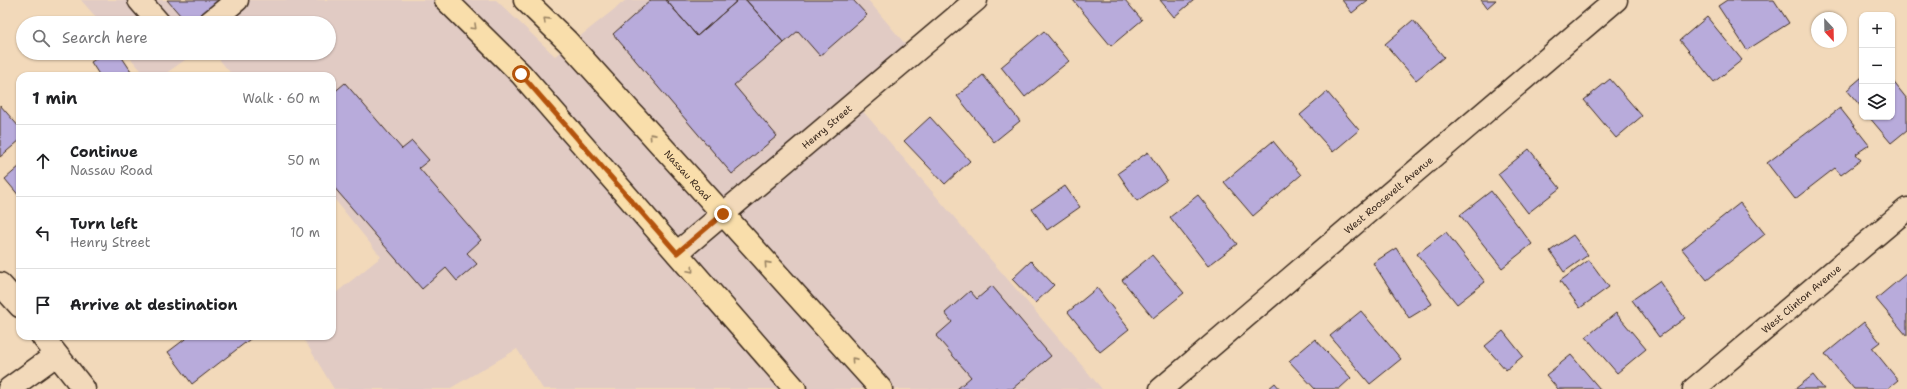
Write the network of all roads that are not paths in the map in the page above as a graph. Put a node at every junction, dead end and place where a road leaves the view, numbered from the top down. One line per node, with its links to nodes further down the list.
1 (139, 0): 7 (street)
2 (237, 0): 8 (street)
3 (446, 0): 11 (main road, one-way to 11)
4 (525, 0): 10 (main road, Nassau Road, one-way to 4)
5 (976, 0): 10 (street, Henry Street)
6 (1616, 0): 20 (street, West Roosevelt Avenue)
7 (153, 16)
8 (218, 16)
9 (1907, 209): 21 (street, West Clinton Avenue)
10 (723, 214): 11 (street, Henry Street); 19 (main road, Nassau Road, one-way to 10)
11 (677, 253): 18 (main road, one-way to 18)
12 (0, 284): 13 (street)
13 (16, 302)
14 (45, 340): 15 (street)
15 (56, 355): 16 (street); 17 (street)
16 (9, 389)
17 (84, 389)
18 (795, 389)
19 (881, 389)
20 (1161, 389)
21 (1694, 389)

